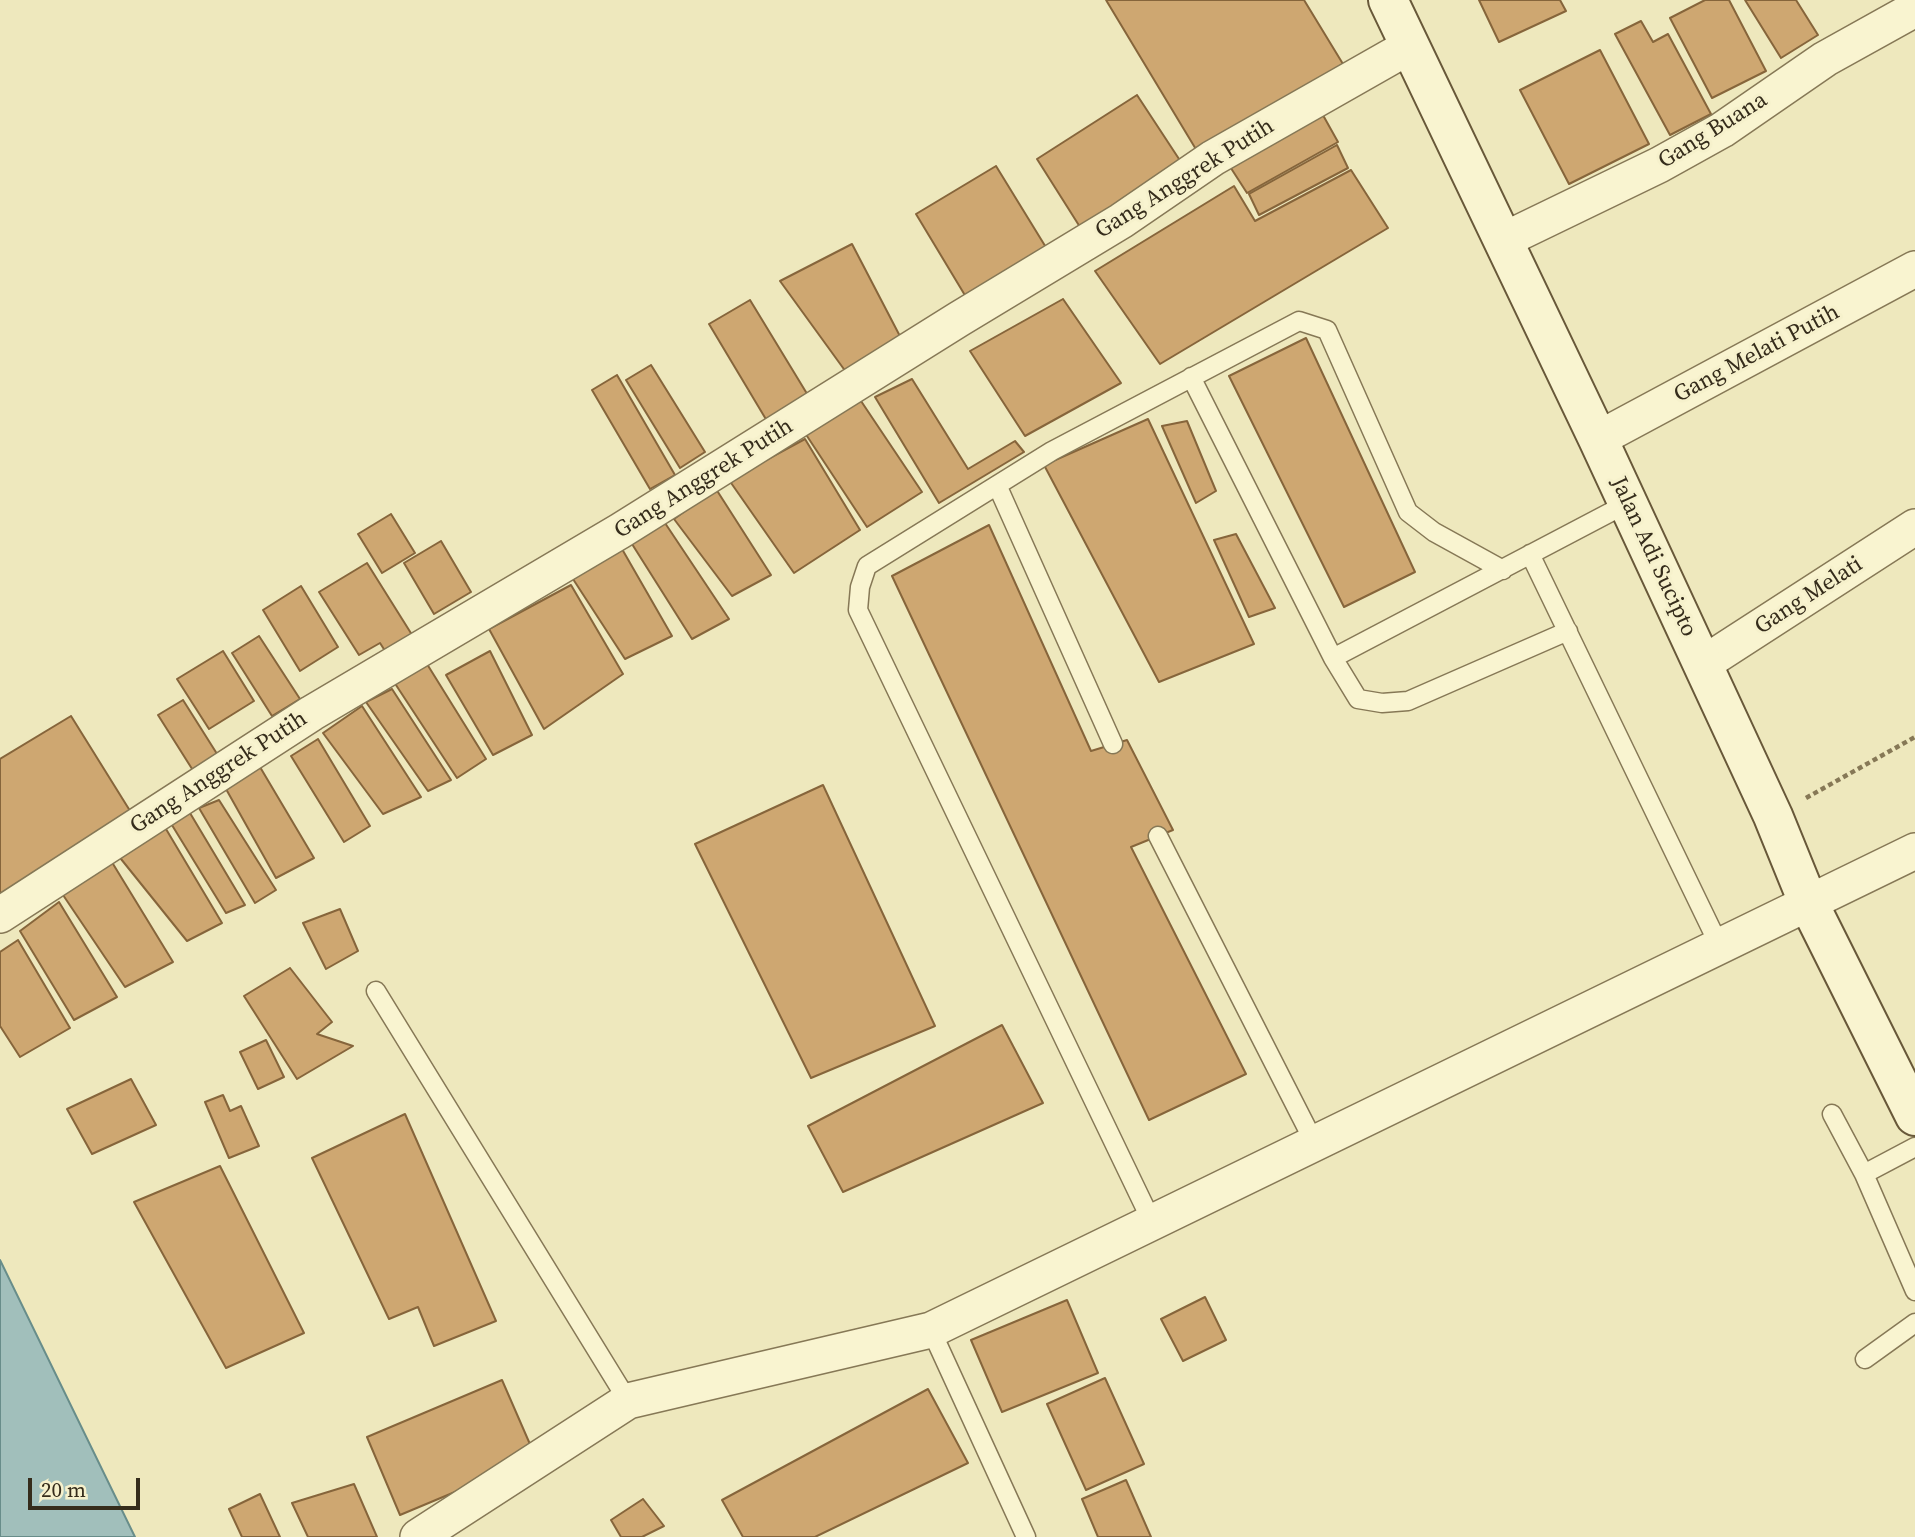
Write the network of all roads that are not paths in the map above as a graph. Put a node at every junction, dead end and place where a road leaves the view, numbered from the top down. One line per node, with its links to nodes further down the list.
1 (1388, 0): 3 (main road, Jalan Adi Sucipto)
2 (1915, 9): 4 (street, Gang Buana)
3 (1410, 46): 4 (main road, Jalan Adi Sucipto); 20 (street, Gang Anggrek Putih)
4 (1504, 240): 7 (main road, Jalan Adi Sucipto)
5 (1915, 269): 7 (street, Gang Melati Putih)
6 (1191, 377): 8 (lane); 12 (lane); 14 (lane)
7 (1598, 439): 9 (main road, Jalan Adi Sucipto)
8 (997, 485): 16 (lane); 28 (lane)
9 (1628, 503): 11 (lane); 15 (main road, Jalan Adi Sucipto)
10 (1915, 527): 15 (street, Gang Melati)
11 (1531, 554): 12 (lane); 13 (lane)
12 (1503, 569): 14 (lane)
13 (1568, 631): 14 (lane); 21 (lane)
14 (1333, 658)
15 (1703, 664): 19 (main road, Jalan Adi Sucipto)
16 (1113, 744)
17 (1158, 836): 25 (lane)
18 (1915, 851): 19 (street)
19 (1808, 902): 21 (street); 24 (main road, Jalan Adi Sucipto)
20 (0, 915)
21 (1719, 945): 25 (street)
22 (376, 991): 33 (lane)
23 (1832, 1114): 27 (lane)
24 (1915, 1116)
25 (1314, 1142): 28 (street)
26 (1915, 1147): 27 (lane)
27 (1864, 1174): 29 (lane)
28 (1152, 1222): 31 (street)
29 (1915, 1291)
30 (1915, 1323): 32 (lane)
31 (931, 1330): 33 (street); 35 (lane)
32 (1865, 1359)
33 (628, 1401): 34 (street)
34 (418, 1537)
35 (1026, 1537)

